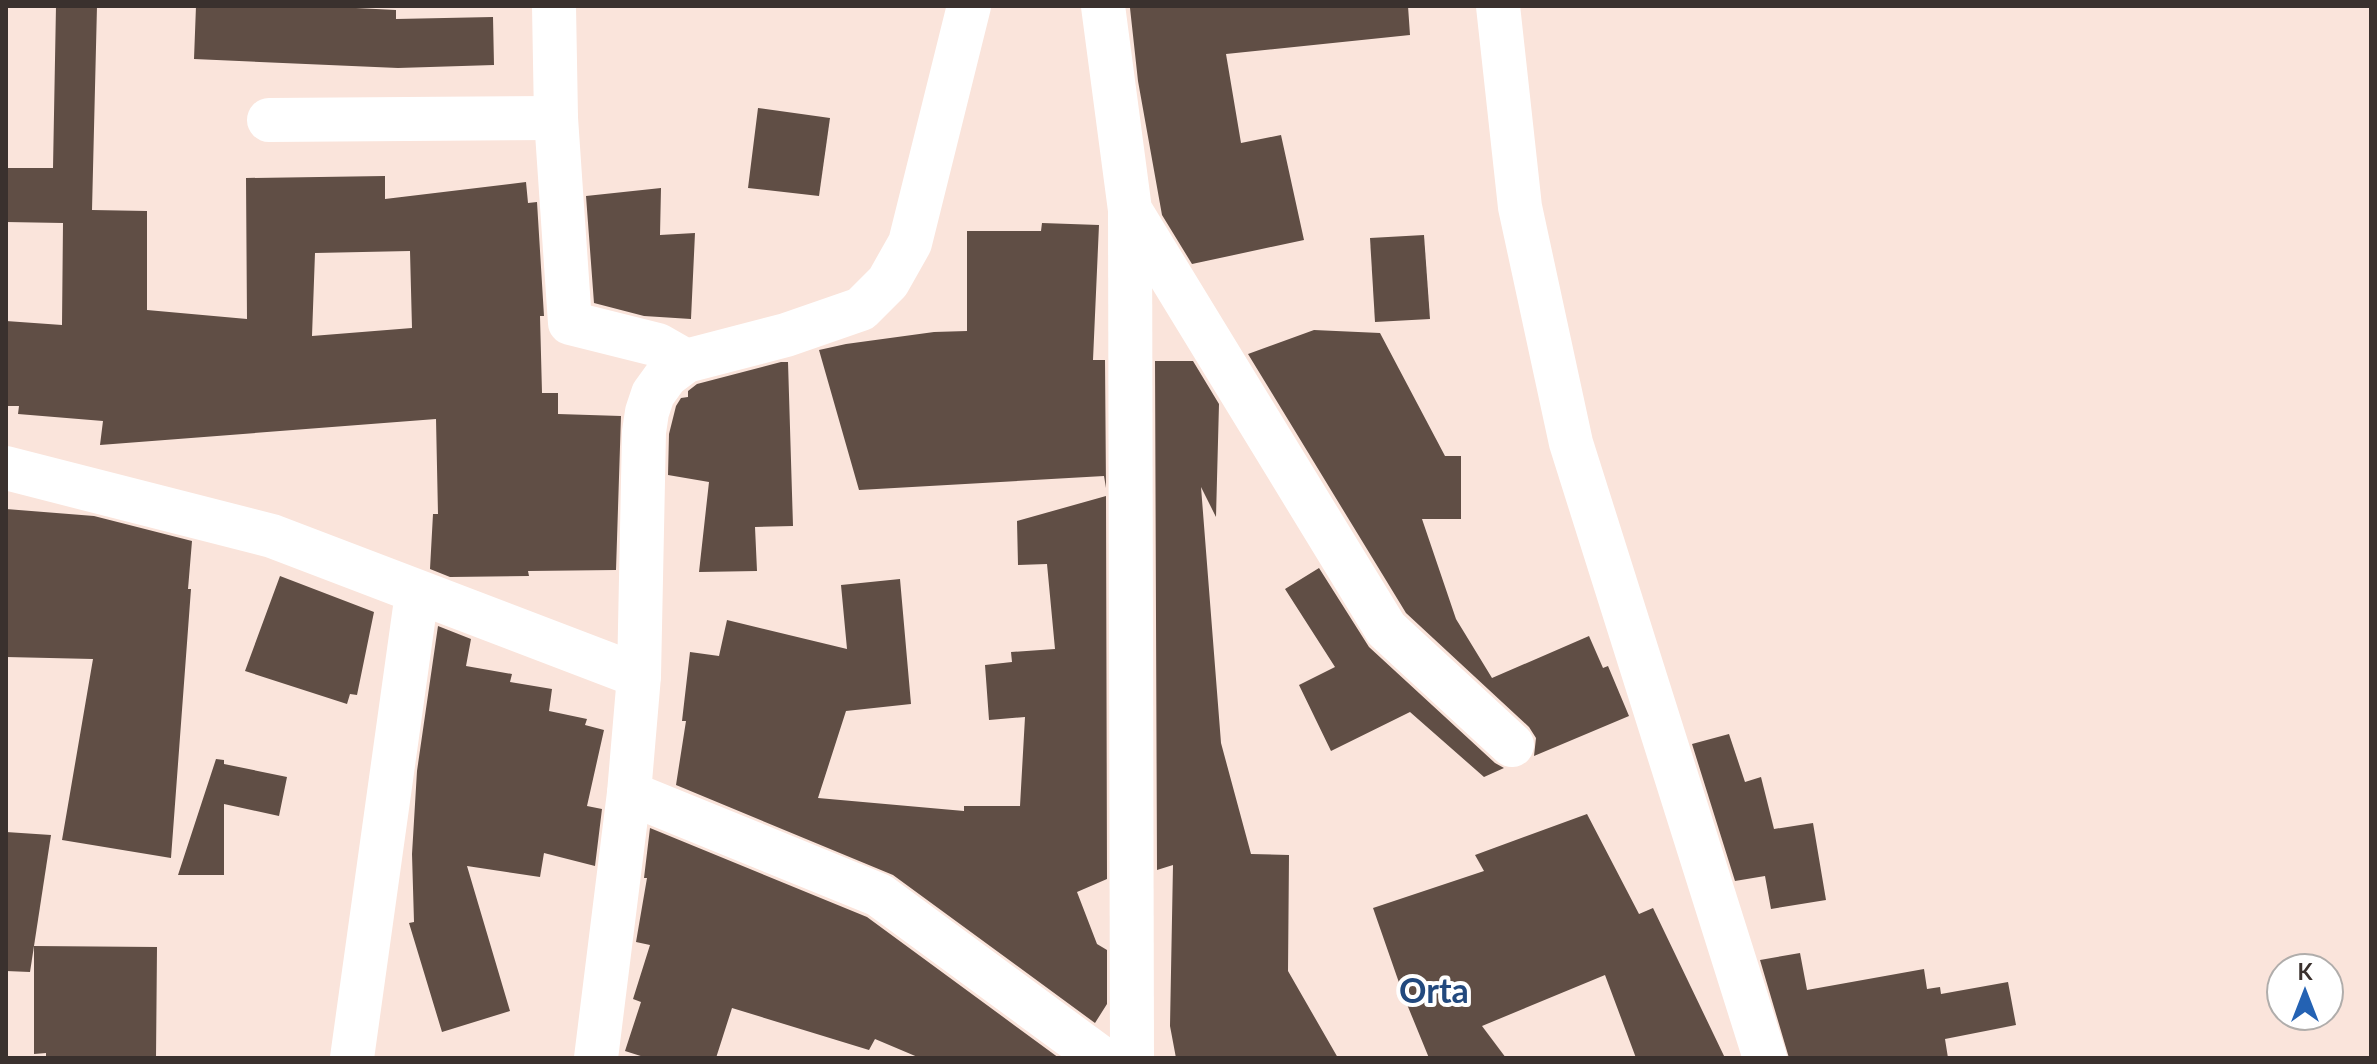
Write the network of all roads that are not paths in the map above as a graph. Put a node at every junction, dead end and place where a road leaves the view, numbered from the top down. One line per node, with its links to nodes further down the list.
1 (554, 6): 5 (street)
2 (969, 6): 8 (street)
3 (1103, 6): 7 (street)
4 (1498, 6): 18 (street)
5 (556, 118): 6 (street); 8 (street)
6 (269, 120)
7 (1130, 210): 12 (street); 17 (street)
8 (686, 361): 11 (street)
9 (6, 468): 10 (street)
10 (417, 593): 11 (street); 14 (street)
11 (639, 676): 13 (street)
12 (1512, 745)
13 (629, 793): 15 (street); 16 (street)
14 (352, 1058)
15 (596, 1058)
16 (1101, 1058)
17 (1132, 1058)
18 (1765, 1058)

